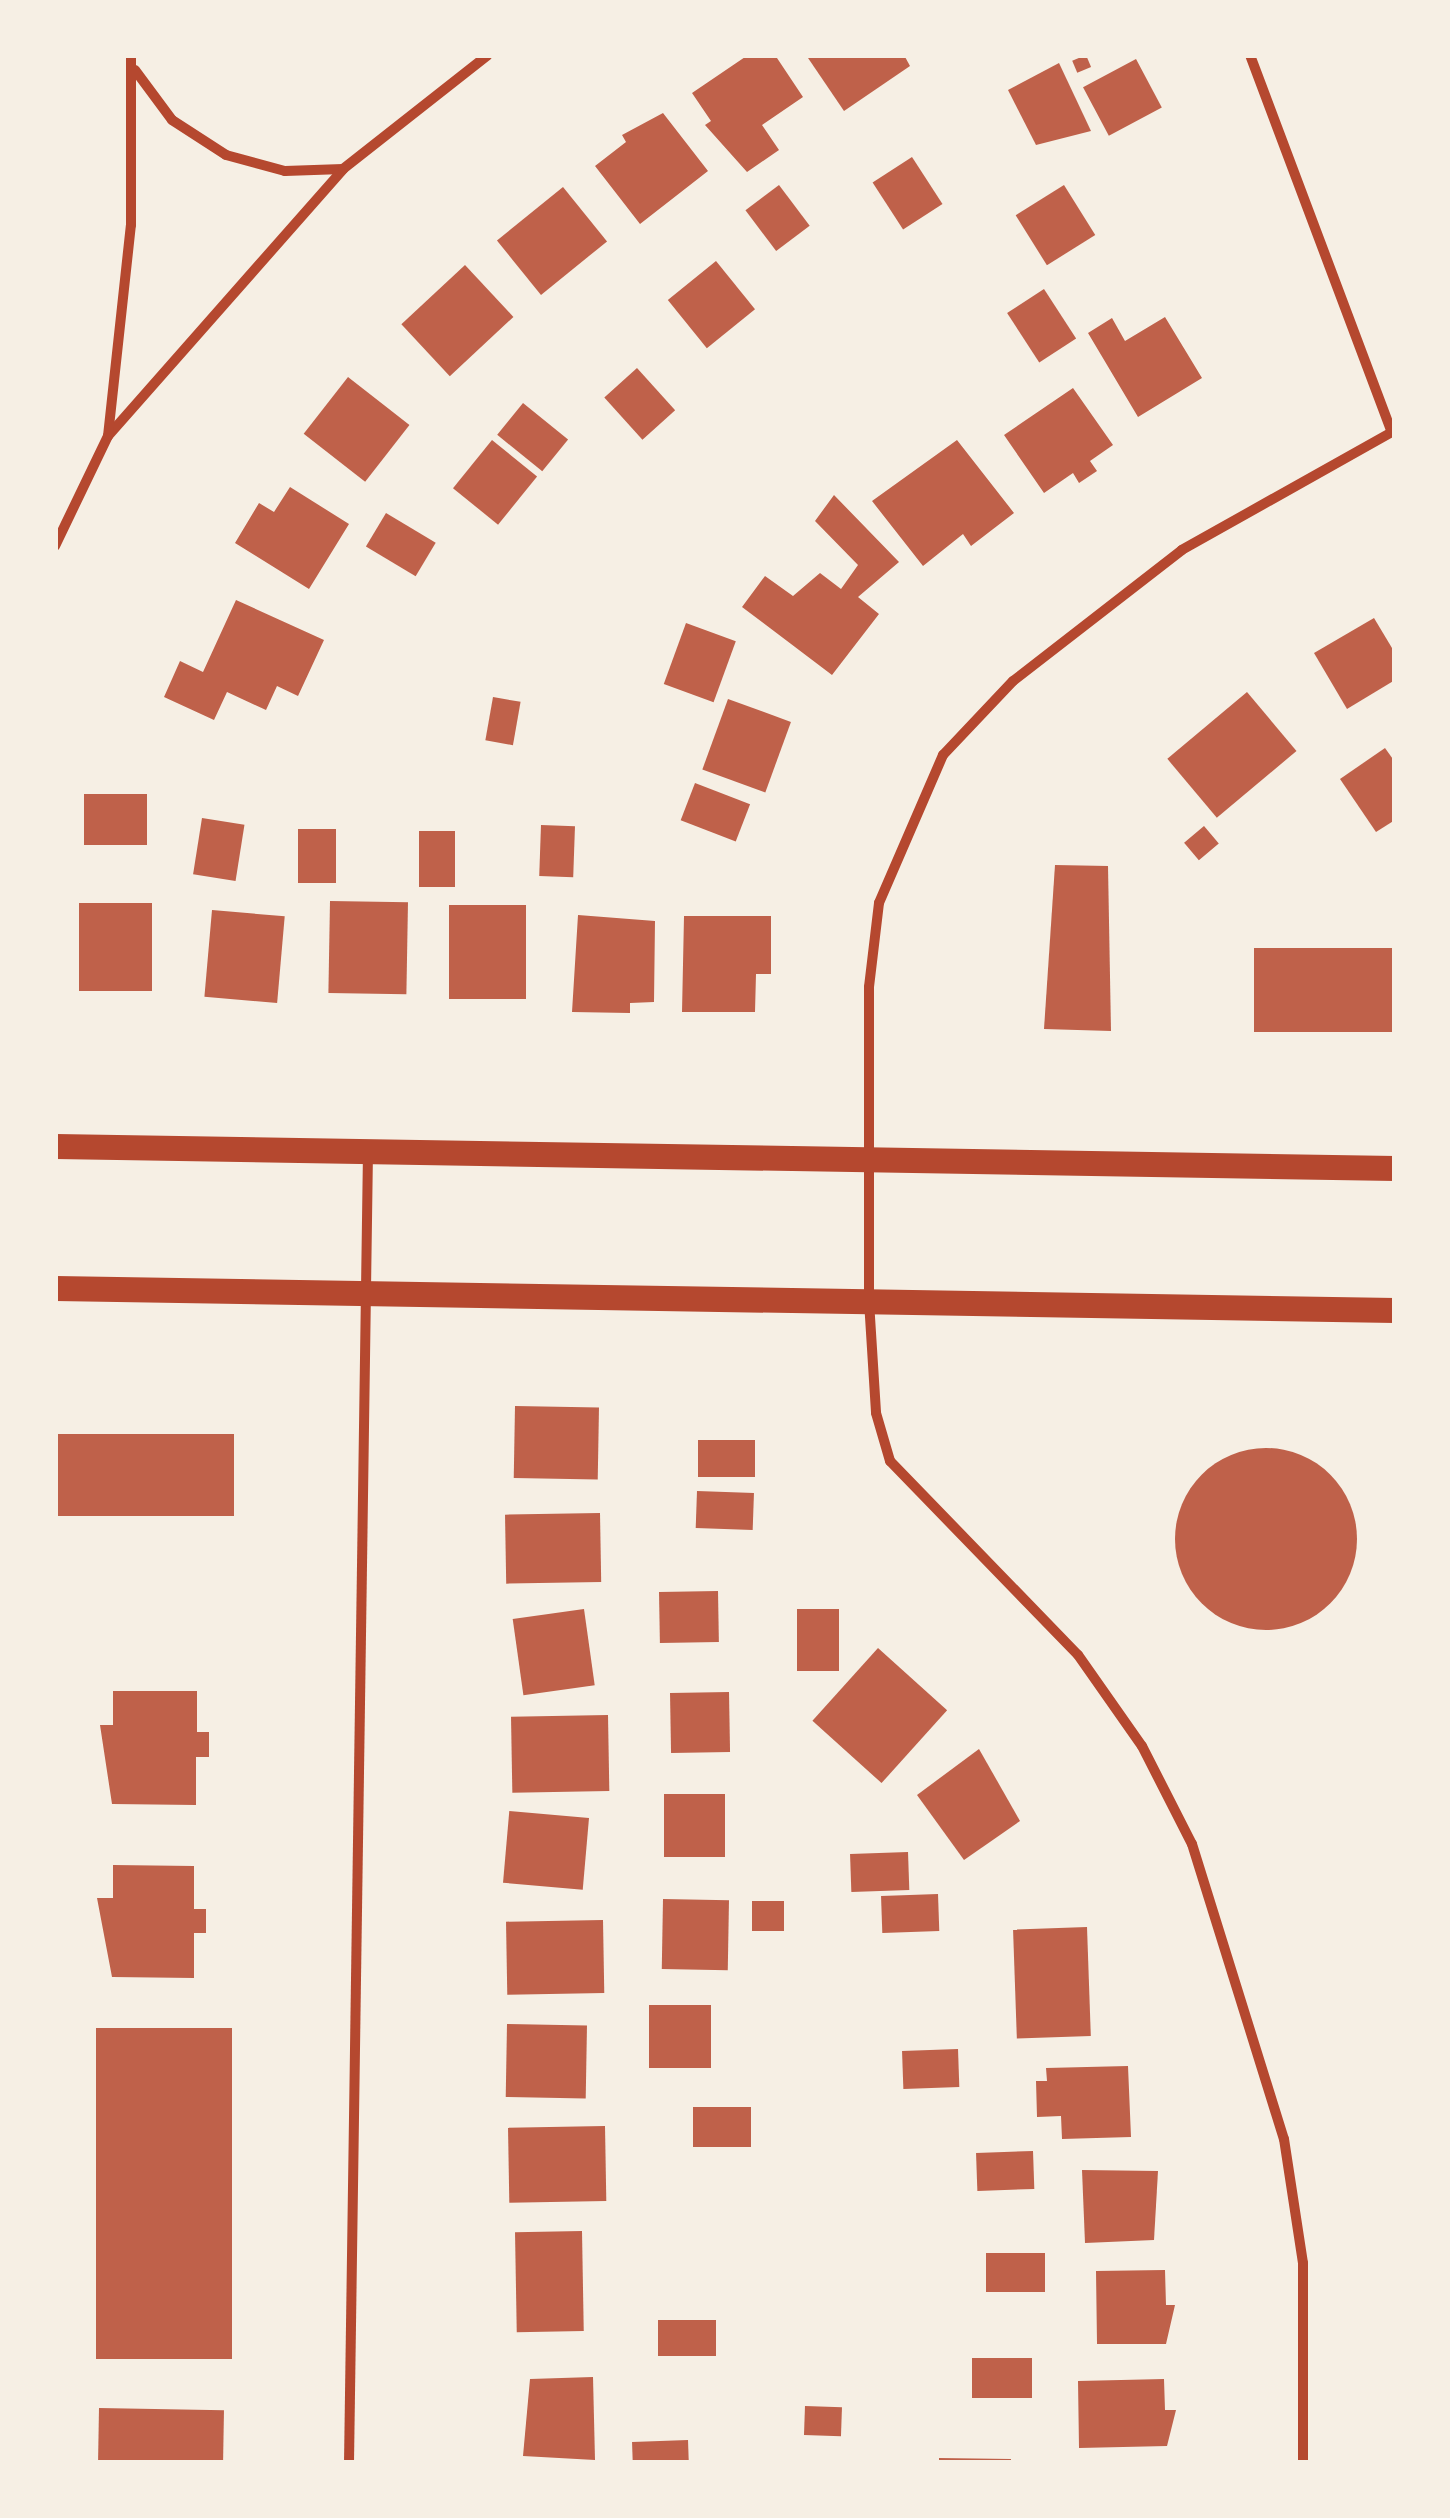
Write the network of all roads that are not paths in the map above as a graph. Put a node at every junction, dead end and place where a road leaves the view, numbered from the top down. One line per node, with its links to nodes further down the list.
1 (131, 55): 4 (street)
2 (488, 55): 5 (street)
3 (1250, 55): 6 (street)
4 (134, 69): 5 (street); 7 (street)
5 (344, 169): 7 (street)
6 (1393, 431): 11 (street)
7 (108, 436): 8 (street)
8 (55, 546)
9 (55, 1146): 10 (main road)
10 (368, 1153): 11 (main road); 14 (street)
11 (868, 1158): 12 (main road); 15 (street)
12 (1395, 1168)
13 (55, 1288): 14 (main road)
14 (365, 1294): 15 (main road); 17 (street)
15 (869, 1301): 16 (main road); 18 (street)
16 (1395, 1310)
17 (349, 2463)
18 (1302, 2463)

